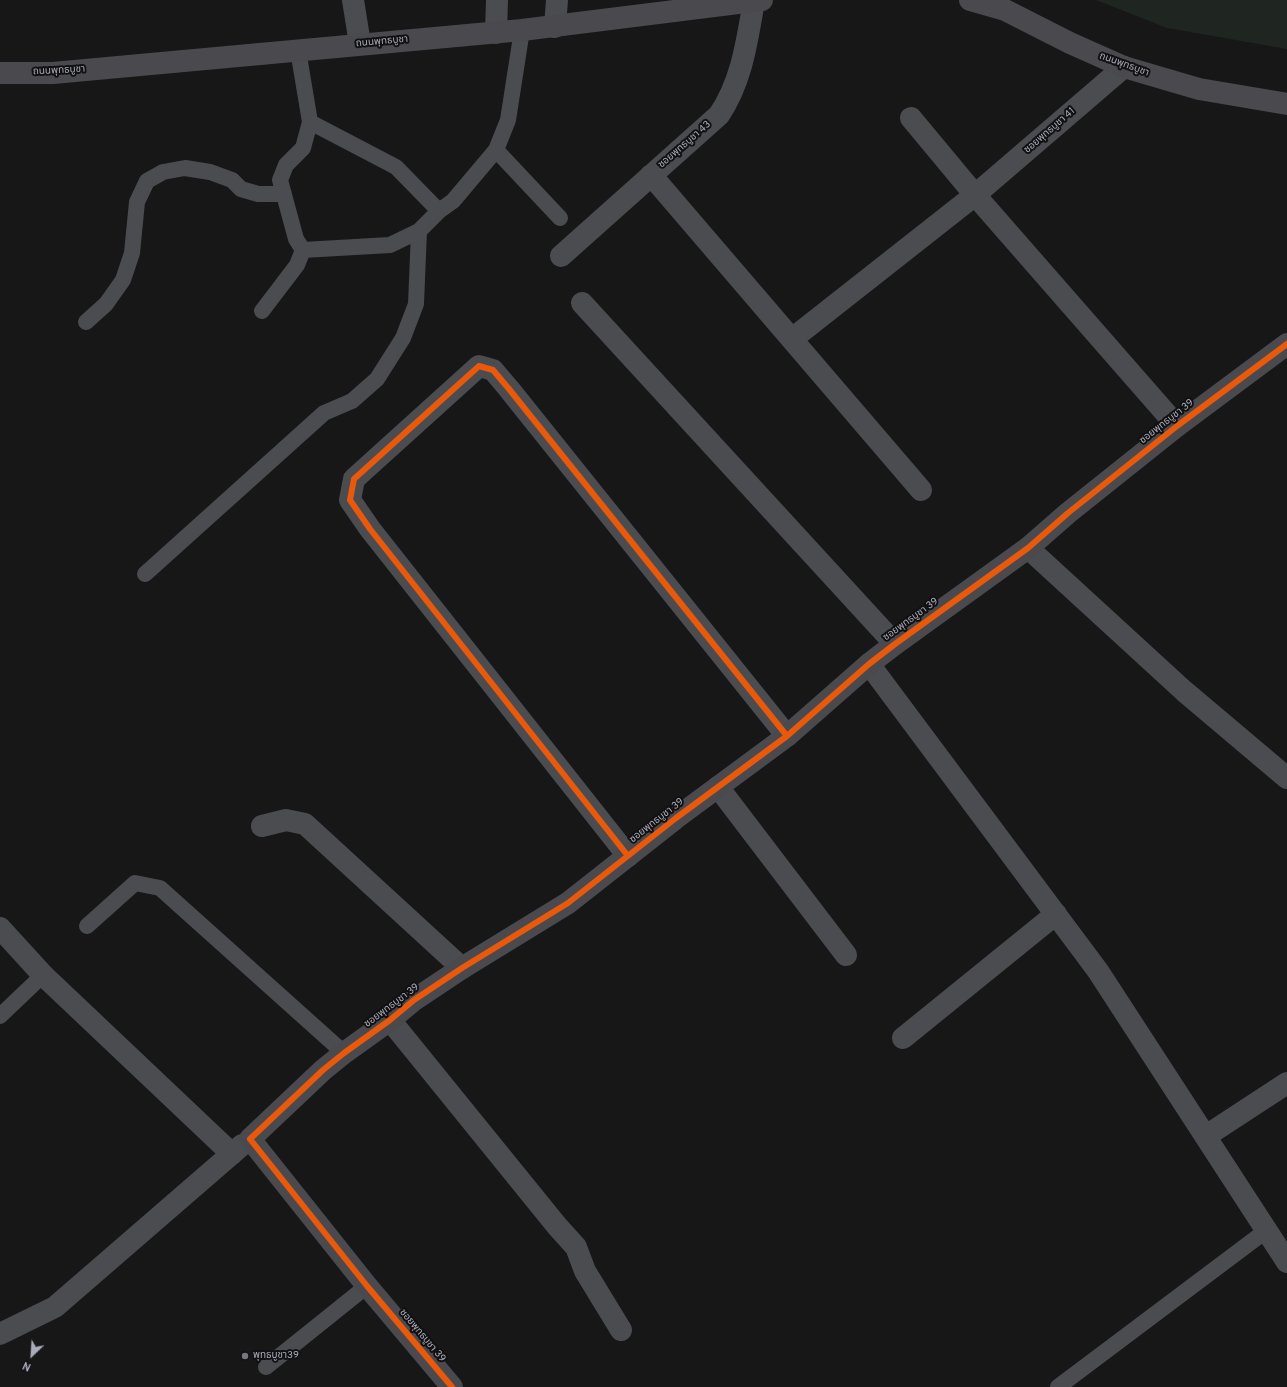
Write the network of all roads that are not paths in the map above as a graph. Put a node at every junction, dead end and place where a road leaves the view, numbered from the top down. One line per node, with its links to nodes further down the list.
1 (353, 0): 9 (street)
2 (497, 0): 8 (street)
3 (558, 0): 6 (street)
4 (970, 0): 11 (street, ถนนพุทธบูชา)
5 (758, 1): 6 (street, ถนนพุทธบูชา); 17 (street, ซอยพุทธบูชา 43)
6 (555, 26): 7 (street, ถนนพุทธบูชา)
7 (522, 30): 8 (street, ถนนพุทธบูชา); 16 (lane)
8 (496, 32): 9 (street, ถนนพุทธบูชา)
9 (360, 44): 10 (street, ถนนพุทธบูชา)
10 (298, 50): 12 (street, ถนนพุทธบูชา); 15 (lane)
11 (1124, 67): 13 (street, ถนนพุทธบูชา); 19 (street, ซอยพุทธบูชา 41)
12 (0, 73)
13 (1287, 104)
14 (911, 118): 19 (street)
15 (310, 122): 18 (lane); 20 (lane)
16 (496, 150): 20 (lane); 21 (lane)
17 (651, 175): 24 (street, ซอยพุทธบูชา 43); 28 (street)
18 (284, 194): 23 (lane); 27 (lane)
19 (975, 194): 28 (street, ซอยพุทธบูชา 41); 30 (street)
20 (439, 211): 22 (lane)
21 (560, 218)
22 (419, 231): 23 (lane); 33 (lane)
23 (304, 250): 26 (lane)
24 (560, 256)
25 (582, 303): 34 (street)
26 (262, 311)
27 (86, 322)
28 (792, 339): 31 (street)
29 (1287, 344): 30 (street, ซอยพุทธบูชา 39)
30 (1177, 426): 32 (street, ซอยพุทธบูชา 39)
31 (922, 490)
32 (1028, 548): 34 (street, ซอยพุทธบูชา 39); 37 (street)
33 (145, 574)
34 (895, 644): 35 (street, ซอยพุทธบูชา 39)
35 (869, 664): 36 (street, ซอยพุทธบูชา 39); 41 (street)
36 (787, 736): 38 (street, ซอยพุทธบูชา 39); 40 (street)
37 (1287, 778)
38 (718, 787): 40 (street, ซอยพุทธบูชา 39); 44 (street)
39 (262, 826): 45 (street)
40 (628, 856): 45 (street, ซอยพุทธบูชา 39)
41 (1056, 914): 49 (street); 52 (street)
42 (87, 926): 50 (lane)
43 (0, 928): 46 (street)
44 (846, 955)
45 (462, 968): 48 (street, ซอยพุทธบูชา 39)
46 (43, 975): 47 (lane); 54 (street)
47 (0, 1016)
48 (390, 1020): 50 (street, ซอยพุทธบูชา 39); 58 (street)
49 (903, 1038)
50 (344, 1053): 53 (street, ซอยพุทธบูชา 39)
51 (1287, 1083): 52 (street)
52 (1206, 1136): 55 (street)
53 (250, 1139): 54 (street); 57 (street, ซอยพุทธบูชา 39)
54 (232, 1154): 59 (street)
55 (1267, 1230): 56 (street); 62 (lane)
56 (1287, 1262)
57 (367, 1286): 60 (lane); 61 (street, ซอยพุทธบูชา 39)
58 (621, 1330)
59 (0, 1334)
60 (266, 1367)
61 (452, 1387)
62 (1058, 1387)

